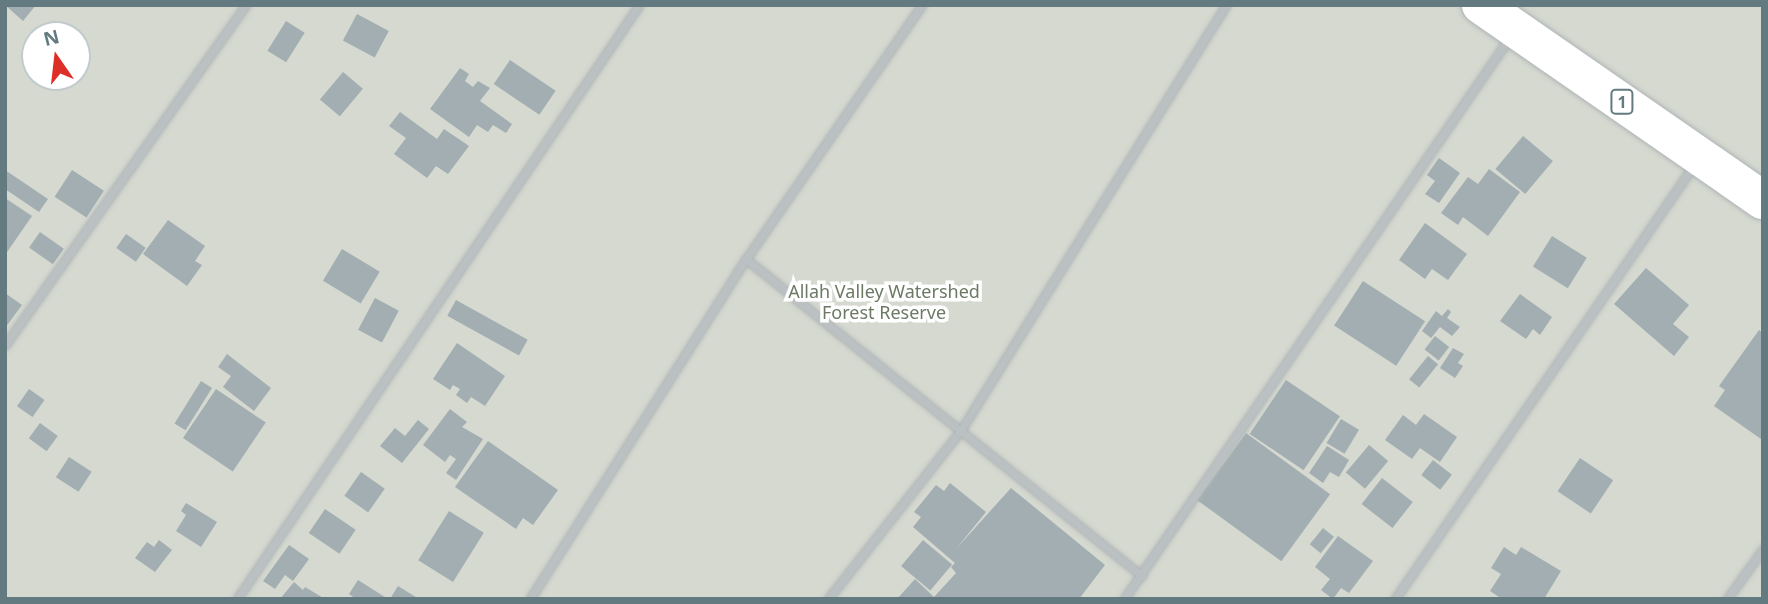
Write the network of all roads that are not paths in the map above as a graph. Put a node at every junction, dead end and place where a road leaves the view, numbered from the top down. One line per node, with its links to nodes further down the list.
1 (246, 5): 10 (street)
2 (639, 5): 14 (street)
3 (922, 5): 9 (street)
4 (1226, 5): 11 (street)
5 (1481, 5): 6 (highway, 1)
6 (1516, 29): 7 (highway, 1); 13 (street)
7 (1700, 156): 8 (highway, 1); 18 (street)
8 (1763, 200)
9 (746, 259): 11 (street); 15 (street)
10 (5, 345)
11 (961, 430): 13 (street); 16 (street)
12 (1763, 549): 19 (street)
13 (1142, 576): 17 (street)
14 (237, 599)
15 (530, 599)
16 (828, 599)
17 (1124, 599)
18 (1395, 599)
19 (1727, 599)

